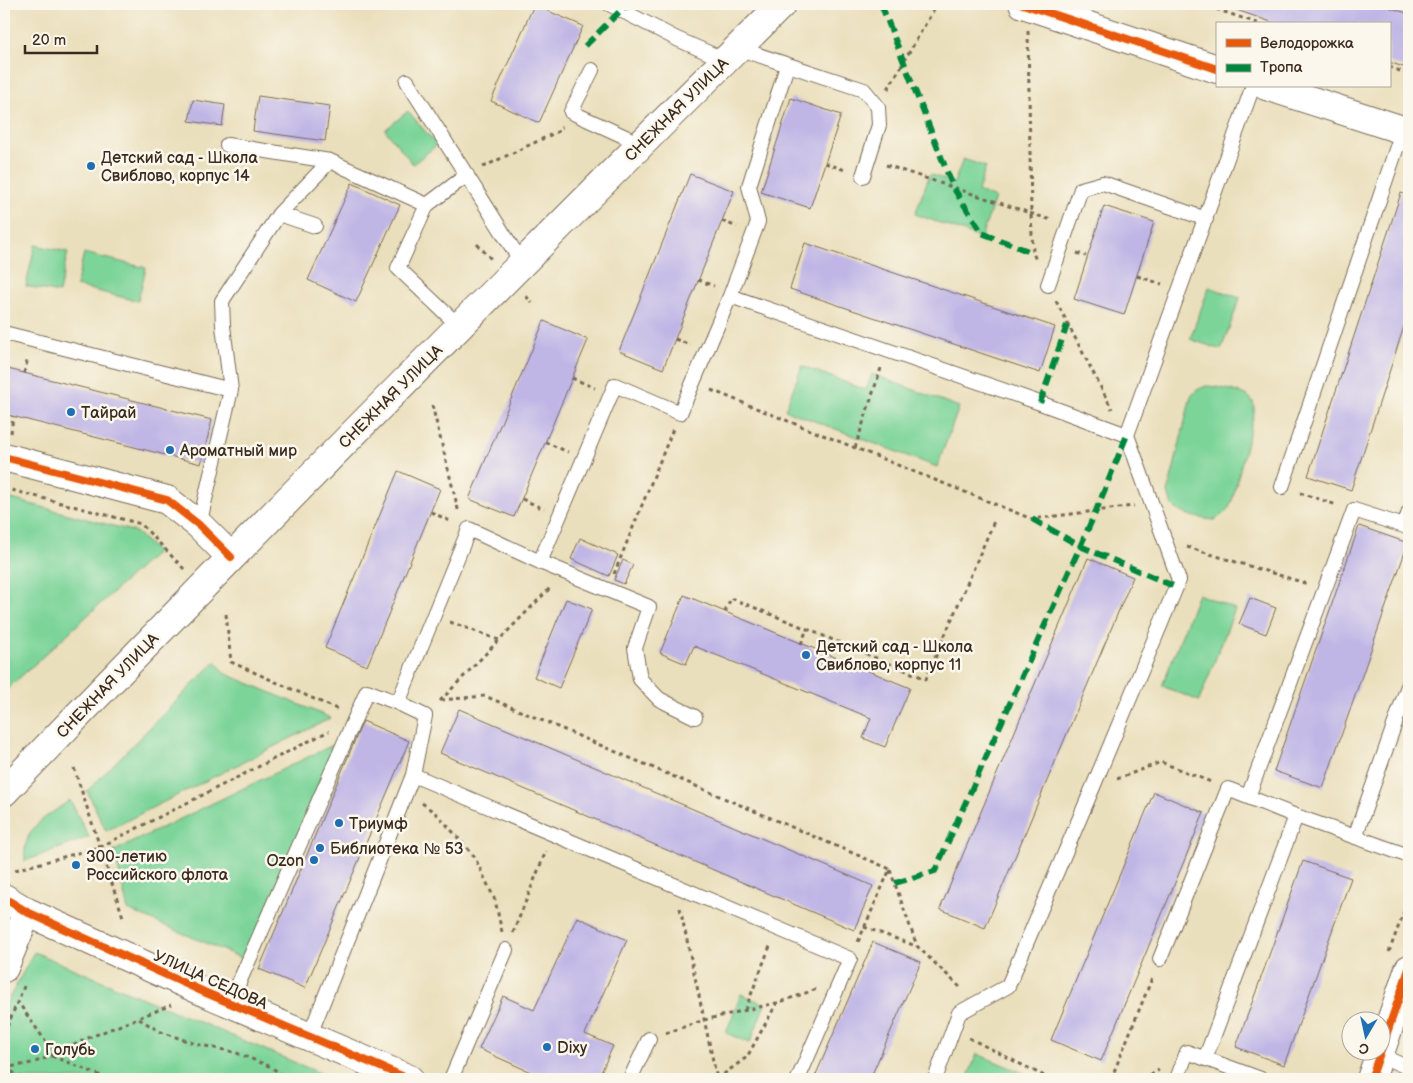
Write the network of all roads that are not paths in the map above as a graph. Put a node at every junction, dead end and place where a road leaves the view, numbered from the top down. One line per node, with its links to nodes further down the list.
1 (609, 4): 4 (lane)
2 (782, 4): 4 (street, СНЕЖНАЯ УЛИЦА)
3 (1026, 16): 6 (street)
4 (731, 54): 5 (lane); 12 (street, СНЕЖНАЯ УЛИЦА)
5 (787, 66): 16 (lane); 23 (lane)
6 (1216, 69)
7 (592, 70): 12 (lane)
8 (407, 81): 15 (lane)
9 (1252, 88): 19 (lane)
10 (1272, 88): 11 (street)
11 (1406, 130): 29 (lane)
12 (641, 144): 21 (street, СНЕЖНАЯ УЛИЦА)
13 (227, 145): 14 (lane)
14 (330, 161): 17 (lane); 18 (lane)
15 (467, 175): 17 (lane); 21 (lane)
16 (863, 176)
17 (427, 205): 24 (lane)
18 (279, 214): 20 (lane); 26 (lane)
19 (1206, 218): 22 (lane); 27 (lane)
20 (315, 226)
21 (509, 263): 24 (street, СНЕЖНАЯ УЛИЦА)
22 (1048, 285)
23 (730, 296): 27 (lane); 33 (lane)
24 (458, 326): 32 (street, СНЕЖНАЯ УЛИЦА)
25 (4, 334): 26 (lane)
26 (230, 390): 31 (lane)
27 (1127, 435): 59 (lane)
28 (4, 457): 31 (street)
29 (1282, 487)
30 (1409, 512): 39 (lane)
31 (199, 525): 32 (street)
32 (231, 557): 38 (street, СНЕЖНАЯ УЛИЦА)
33 (540, 562): 35 (lane); 36 (lane)
34 (1409, 684): 41 (lane)
35 (398, 703): 37 (lane); 49 (lane)
36 (695, 717)
37 (413, 775): 50 (lane); 58 (lane)
38 (4, 792)
39 (1248, 797): 40 (lane); 46 (lane)
40 (1296, 816): 41 (lane); 52 (lane)
41 (1355, 837): 42 (lane)
42 (1409, 856)
43 (4, 898): 44 (street, УЛИЦА СЕДОВА)
44 (27, 912): 47 (street); 49 (street, УЛИЦА СЕДОВА)
45 (506, 950): 56 (lane)
46 (1160, 959)
47 (4, 968)
48 (1409, 969): 53 (street)
49 (230, 1003): 50 (street, УЛИЦА СЕДОВА)
50 (309, 1036): 55 (street, УЛИЦА СЕДОВА)
51 (649, 1039): 57 (lane)
52 (1205, 1058): 60 (lane); 61 (lane)
53 (1375, 1067): 54 (lane)
54 (1409, 1068)
55 (409, 1079)
56 (451, 1079)
57 (630, 1079)
58 (798, 1079)
59 (934, 1079)
60 (1177, 1079)
61 (1261, 1079)

